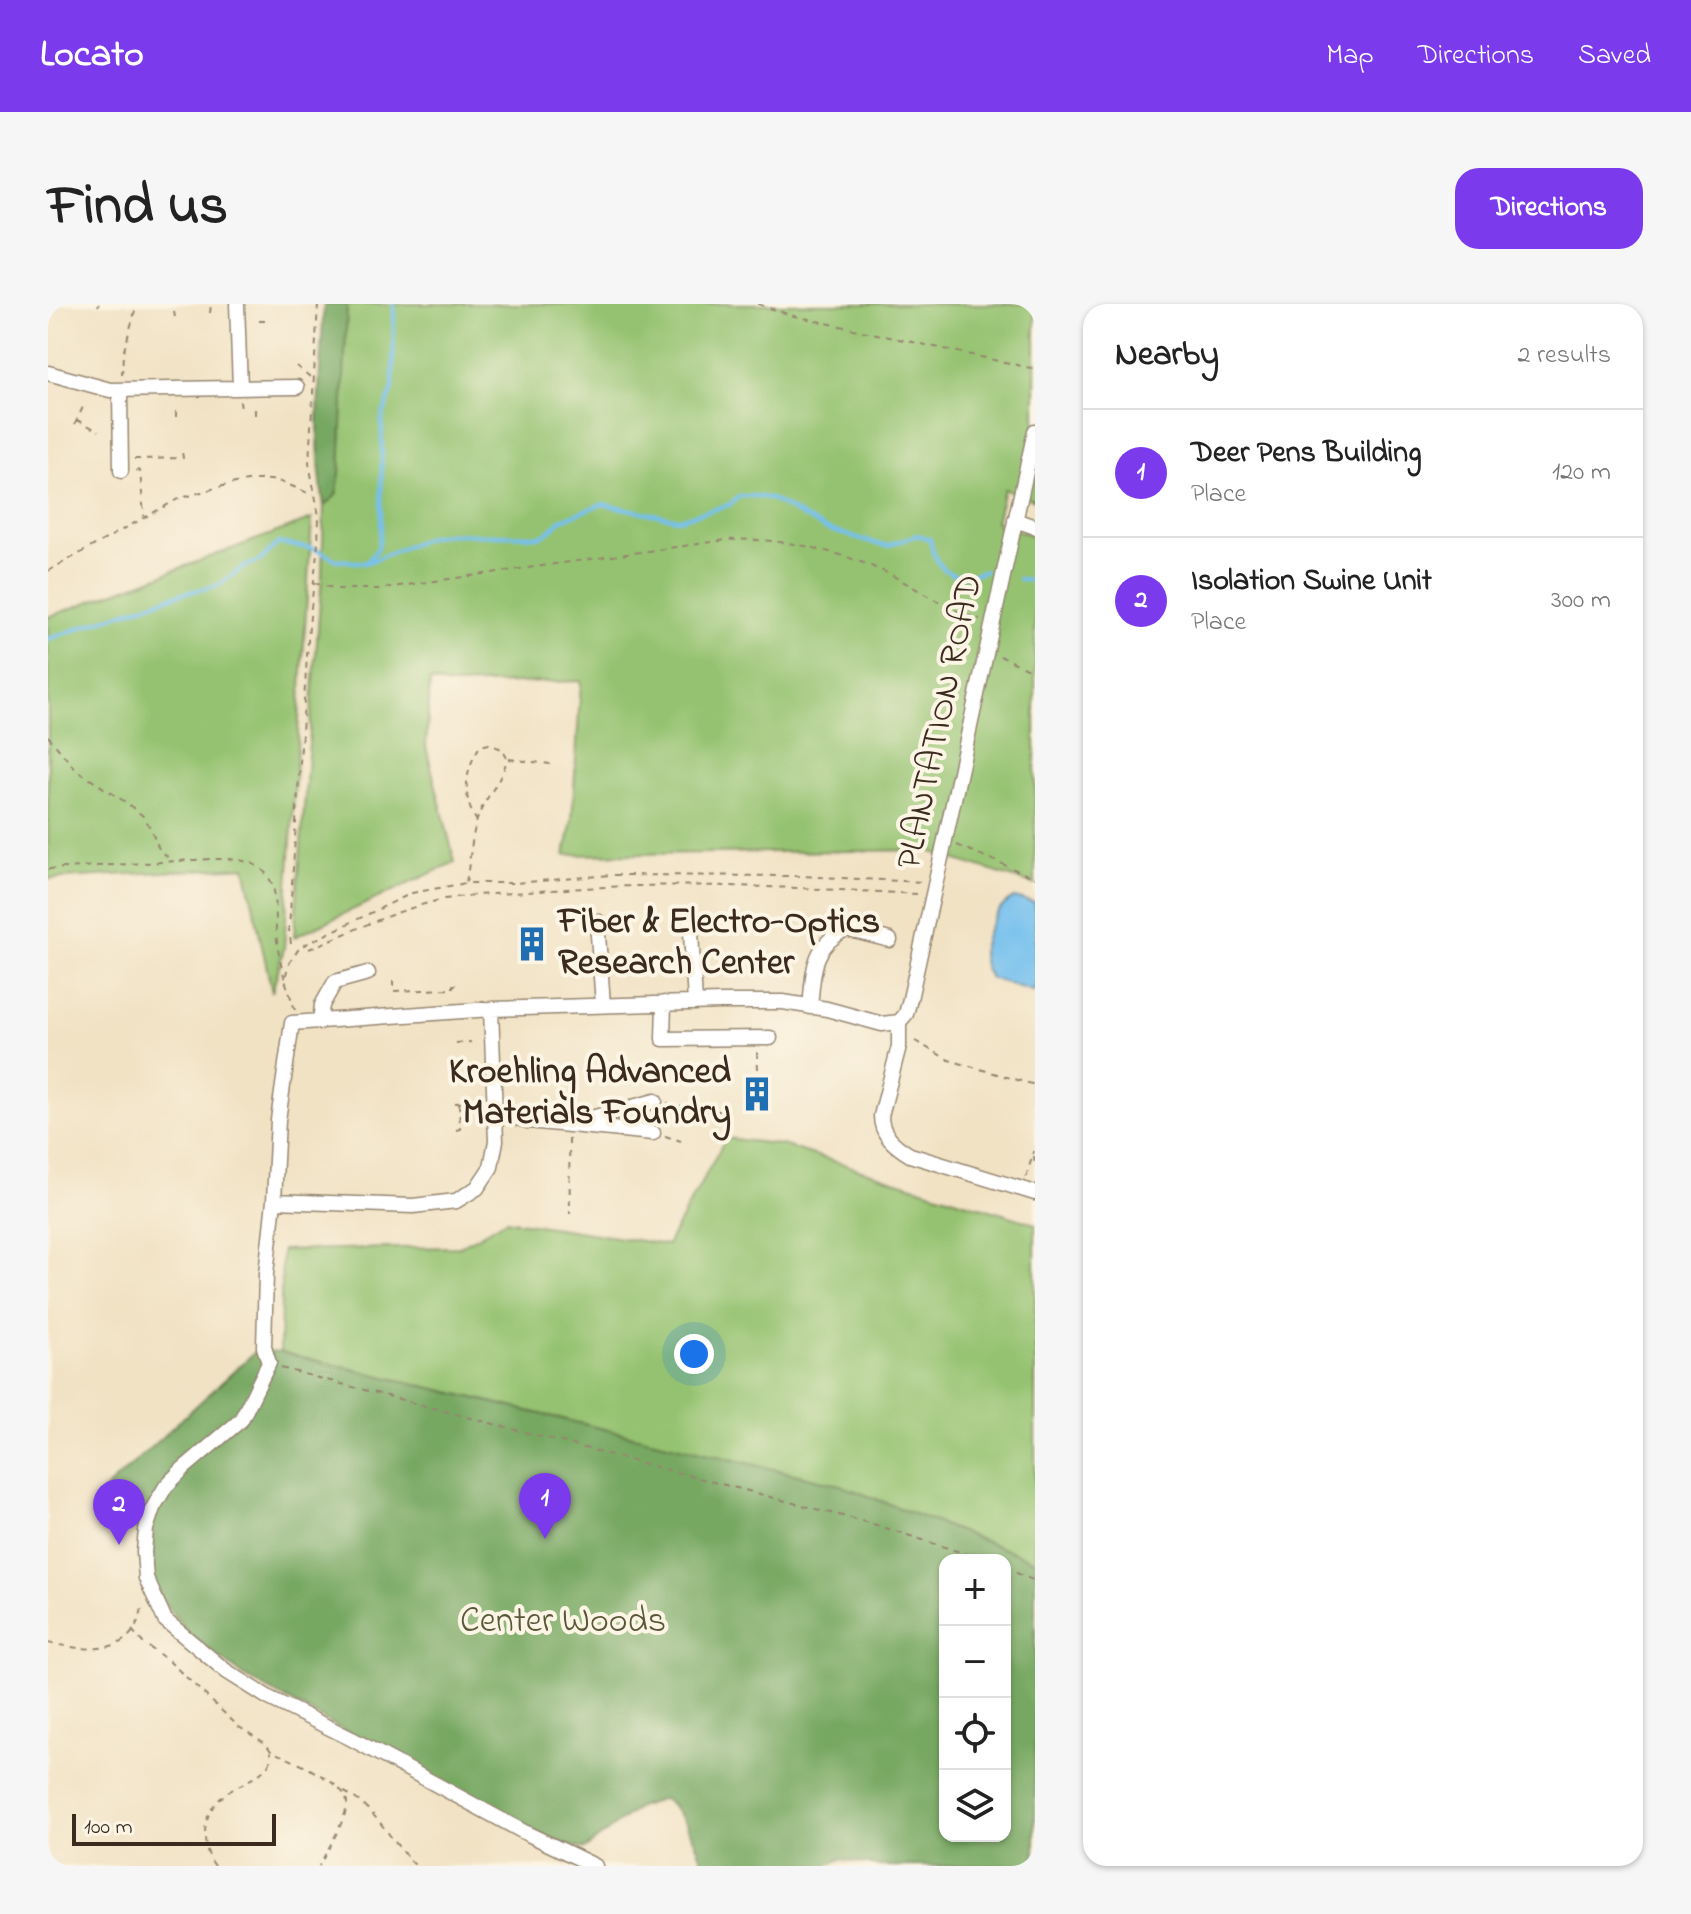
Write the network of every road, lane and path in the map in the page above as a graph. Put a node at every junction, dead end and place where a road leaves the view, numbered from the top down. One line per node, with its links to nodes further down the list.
1 (211, 304): 7 (path)
2 (237, 304): 16 (street)
3 (318, 304): 15 (path)
4 (758, 304): 12 (path)
5 (135, 311): 13 (path)
6 (174, 312): 8 (path)
7 (210, 313)
8 (175, 317)
9 (259, 321): 10 (path)
10 (266, 321)
11 (296, 366): 15 (path)
12 (1035, 369)
13 (122, 372)
14 (48, 373): 17 (street)
15 (314, 380): 19 (path)
16 (240, 388): 17 (street); 18 (street)
17 (120, 391): 29 (street)
18 (300, 394): 19 (path)
19 (311, 406): 31 (path)
20 (83, 407): 25 (path)
21 (255, 409): 23 (path)
22 (176, 411): 24 (path)
23 (255, 417)
24 (176, 419)
25 (99, 431)
26 (1035, 431): 33 (street, PLANTATION ROAD)
27 (182, 452): 28 (path)
28 (137, 459)
29 (121, 471)
30 (140, 471): 32 (path)
31 (314, 495): 32 (path); 36 (path)
32 (144, 517): 35 (path)
33 (1015, 520): 34 (street); 44 (street, PLANTATION ROAD)
34 (1035, 527)
35 (48, 571)
36 (314, 583): 37 (path); 53 (path)
37 (984, 620)
38 (995, 654): 39 (path)
39 (1035, 672)
40 (48, 736): 45 (path)
41 (507, 758): 42 (path); 43 (path); 43 (path)
42 (550, 764)
43 (477, 821): 48 (path)
44 (944, 841): 47 (path); 49 (street, PLANTATION ROAD)
45 (173, 862): 46 (path); 60 (path)
46 (48, 869)
47 (1035, 878)
48 (466, 883): 49 (path); 60 (path)
49 (935, 888): 54 (path); 69 (street, PLANTATION ROAD)
50 (690, 914): 64 (street)
51 (597, 921): 65 (street)
52 (890, 940): 66 (street)
53 (291, 944)
54 (309, 949)
55 (577, 961): 56 (path)
56 (556, 963)
57 (729, 970): 59 (path)
58 (368, 973): 68 (street)
59 (701, 974)
60 (285, 980): 70 (path)
61 (392, 980): 62 (path)
62 (456, 985)
63 (664, 1003): 64 (street); 65 (street); 71 (street)
64 (695, 1003): 66 (street)
65 (603, 1005): 67 (street)
66 (810, 1007): 69 (street)
67 (491, 1009): 68 (street); 80 (street)
68 (320, 1022): 70 (street)
69 (899, 1022): 76 (path); 86 (street, PLANTATION ROAD)
70 (292, 1023): 87 (street)
71 (770, 1038)
72 (471, 1042): 73 (path)
73 (456, 1043)
74 (757, 1054): 75 (path)
75 (758, 1069)
76 (1035, 1085)
77 (655, 1101): 79 (path); 81 (street)
78 (474, 1102): 82 (path)
79 (730, 1111)
80 (495, 1112): 81 (street); 87 (street)
81 (568, 1125): 83 (street); 88 (path)
82 (456, 1130)
83 (653, 1133)
84 (1035, 1147): 85 (path)
85 (1035, 1168)
86 (1035, 1193)
87 (274, 1201): 89 (street)
88 (570, 1214)
89 (269, 1363): 90 (path); 101 (street)
90 (966, 1554)
91 (1011, 1571): 92 (path)
92 (1035, 1581)
93 (142, 1602): 94 (path)
94 (132, 1630): 95 (path); 96 (path)
95 (48, 1643)
96 (271, 1751): 97 (path); 98 (path)
97 (343, 1792): 99 (path); 100 (path)
98 (215, 1866)
99 (319, 1866)
100 (416, 1866)
101 (595, 1866)

